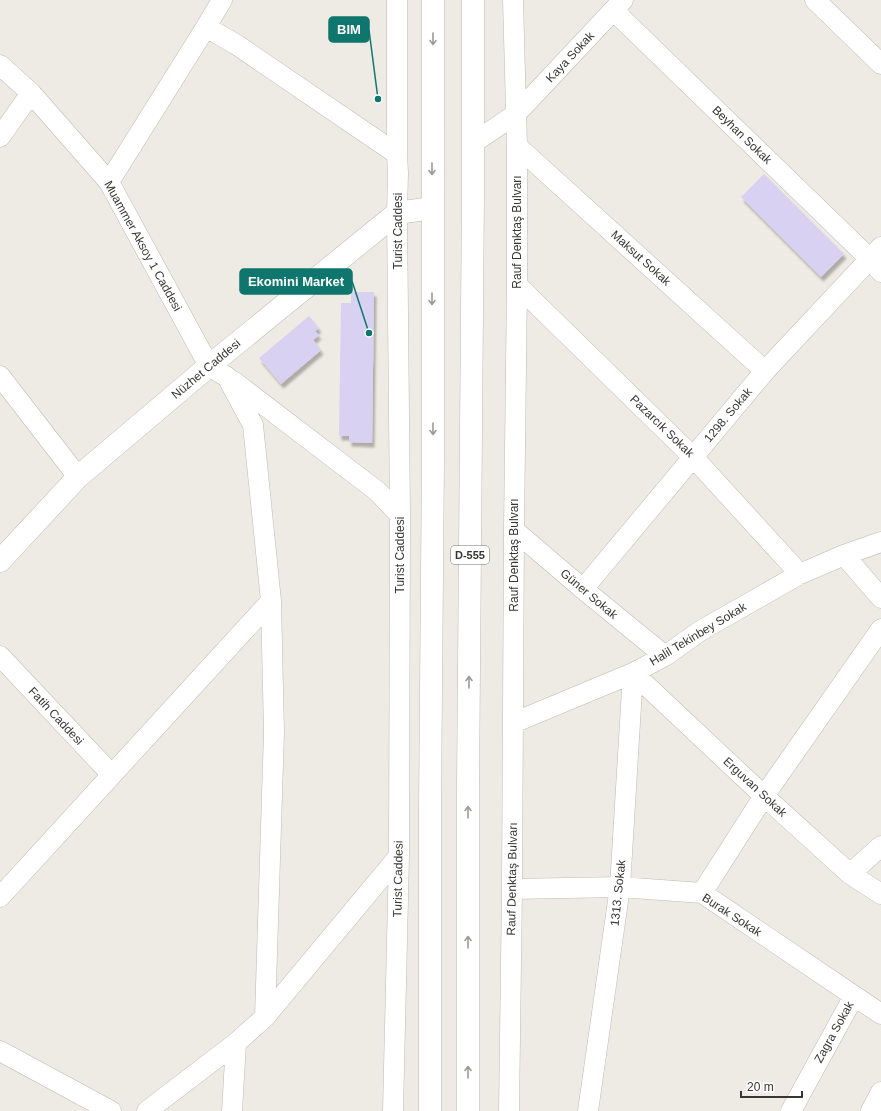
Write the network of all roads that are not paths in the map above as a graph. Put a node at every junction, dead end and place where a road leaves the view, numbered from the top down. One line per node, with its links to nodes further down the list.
1 (222, 0): 8 (street)
2 (397, 0): 16 (street, Turist Caddesi)
3 (433, 0): 18 (main road, one-way to 18)
4 (473, 0): 14 (main road, D-555)
5 (514, 0): 12 (street, Rauf Denktaş Bulvarı)
6 (815, 0): 9 (street)
7 (619, 5): 12 (street, Kaya Sokak); 20 (street, Beyhan Sokak)
8 (206, 26): 16 (street); 17 (street)
9 (881, 64)
10 (0, 65): 11 (street, Muammer Aksoy 1 Caddesi)
11 (31, 94): 13 (street); 17 (street, Muammer Aksoy 1 Caddesi)
12 (516, 114): 14 (street, Kaya Sokak); 15 (street, Rauf Denktaş Bulvarı)
13 (0, 137)
14 (473, 143): 62 (main road, D-555, one-way to 14)
15 (517, 146): 21 (street, Rauf Denktaş Bulvarı); 23 (street, Maksut Sokak)
16 (397, 154): 19 (street, Turist Caddesi)
17 (109, 182): 22 (street, Muammer Aksoy 1 Caddesi)
18 (432, 208): 19 (main road); 61 (main road, one-way to 61)
19 (397, 213): 22 (main road, Nüzhet Caddesi); 27 (street, Turist Caddesi)
20 (877, 259): 23 (street, 1298. Sokak)
21 (517, 285): 25 (street, Pazarcık Sokak); 28 (street, Rauf Denktaş Bulvarı)
22 (218, 371): 26 (main road, Nüzhet Caddesi); 27 (street); 35 (street, Muammer Aksoy 1 Caddesi)
23 (765, 371): 25 (street, 1298. Sokak)
24 (0, 376): 26 (street)
25 (694, 457): 32 (street, Pazarcık Sokak); 33 (street, 1298. Sokak)
26 (78, 477): 31 (main road, Nüzhet Caddesi)
27 (400, 515): 44 (street, Turist Caddesi)
28 (514, 530): 33 (street, Güner Sokak); 40 (street, Rauf Denktaş Bulvarı)
29 (881, 542): 30 (street, Halil Tekinbey Sokak)
30 (844, 555): 32 (street, Halil Tekinbey Sokak); 34 (street)
31 (0, 561)
32 (800, 574): 38 (street, Halil Tekinbey Sokak)
33 (583, 590): 38 (street, Güner Sokak)
34 (881, 598)
35 (271, 601): 41 (street); 53 (street, Muammer Aksoy 1 Caddesi)
36 (881, 629): 42 (street)
37 (0, 656): 41 (street, Fatih Caddesi)
38 (665, 656): 39 (street, Halil Tekinbey Sokak)
39 (633, 673): 40 (street, Halil Tekinbey Sokak); 42 (street, Erguvan Sokak); 46 (street, 1313. Sokak)
40 (513, 723): 47 (street, Rauf Denktaş Bulvarı)
41 (112, 775): 50 (street)
42 (764, 796): 45 (street, Erguvan Sokak); 48 (street)
43 (881, 846): 45 (street)
44 (399, 856): 53 (street); 60 (street, Turist Caddesi)
45 (850, 874): 49 (street, Erguvan Sokak)
46 (620, 887): 47 (street, Burak Sokak); 48 (street, Burak Sokak); 64 (street, 1313. Sokak)
47 (512, 889): 63 (street, Rauf Denktaş Bulvarı)
48 (702, 893): 51 (street, Burak Sokak)
49 (881, 894)
50 (0, 897)
51 (854, 996): 52 (street, Burak Sokak); 65 (street, Zagra Sokak)
52 (881, 1014)
53 (265, 1016): 54 (street)
54 (236, 1043): 58 (street); 59 (street)
55 (0, 1051): 57 (street)
56 (881, 1092): 66 (street)
57 (111, 1111)
58 (146, 1111)
59 (232, 1111)
60 (393, 1111)
61 (430, 1111)
62 (468, 1111)
63 (509, 1111)
64 (588, 1111)
65 (791, 1111)
66 (871, 1111)

